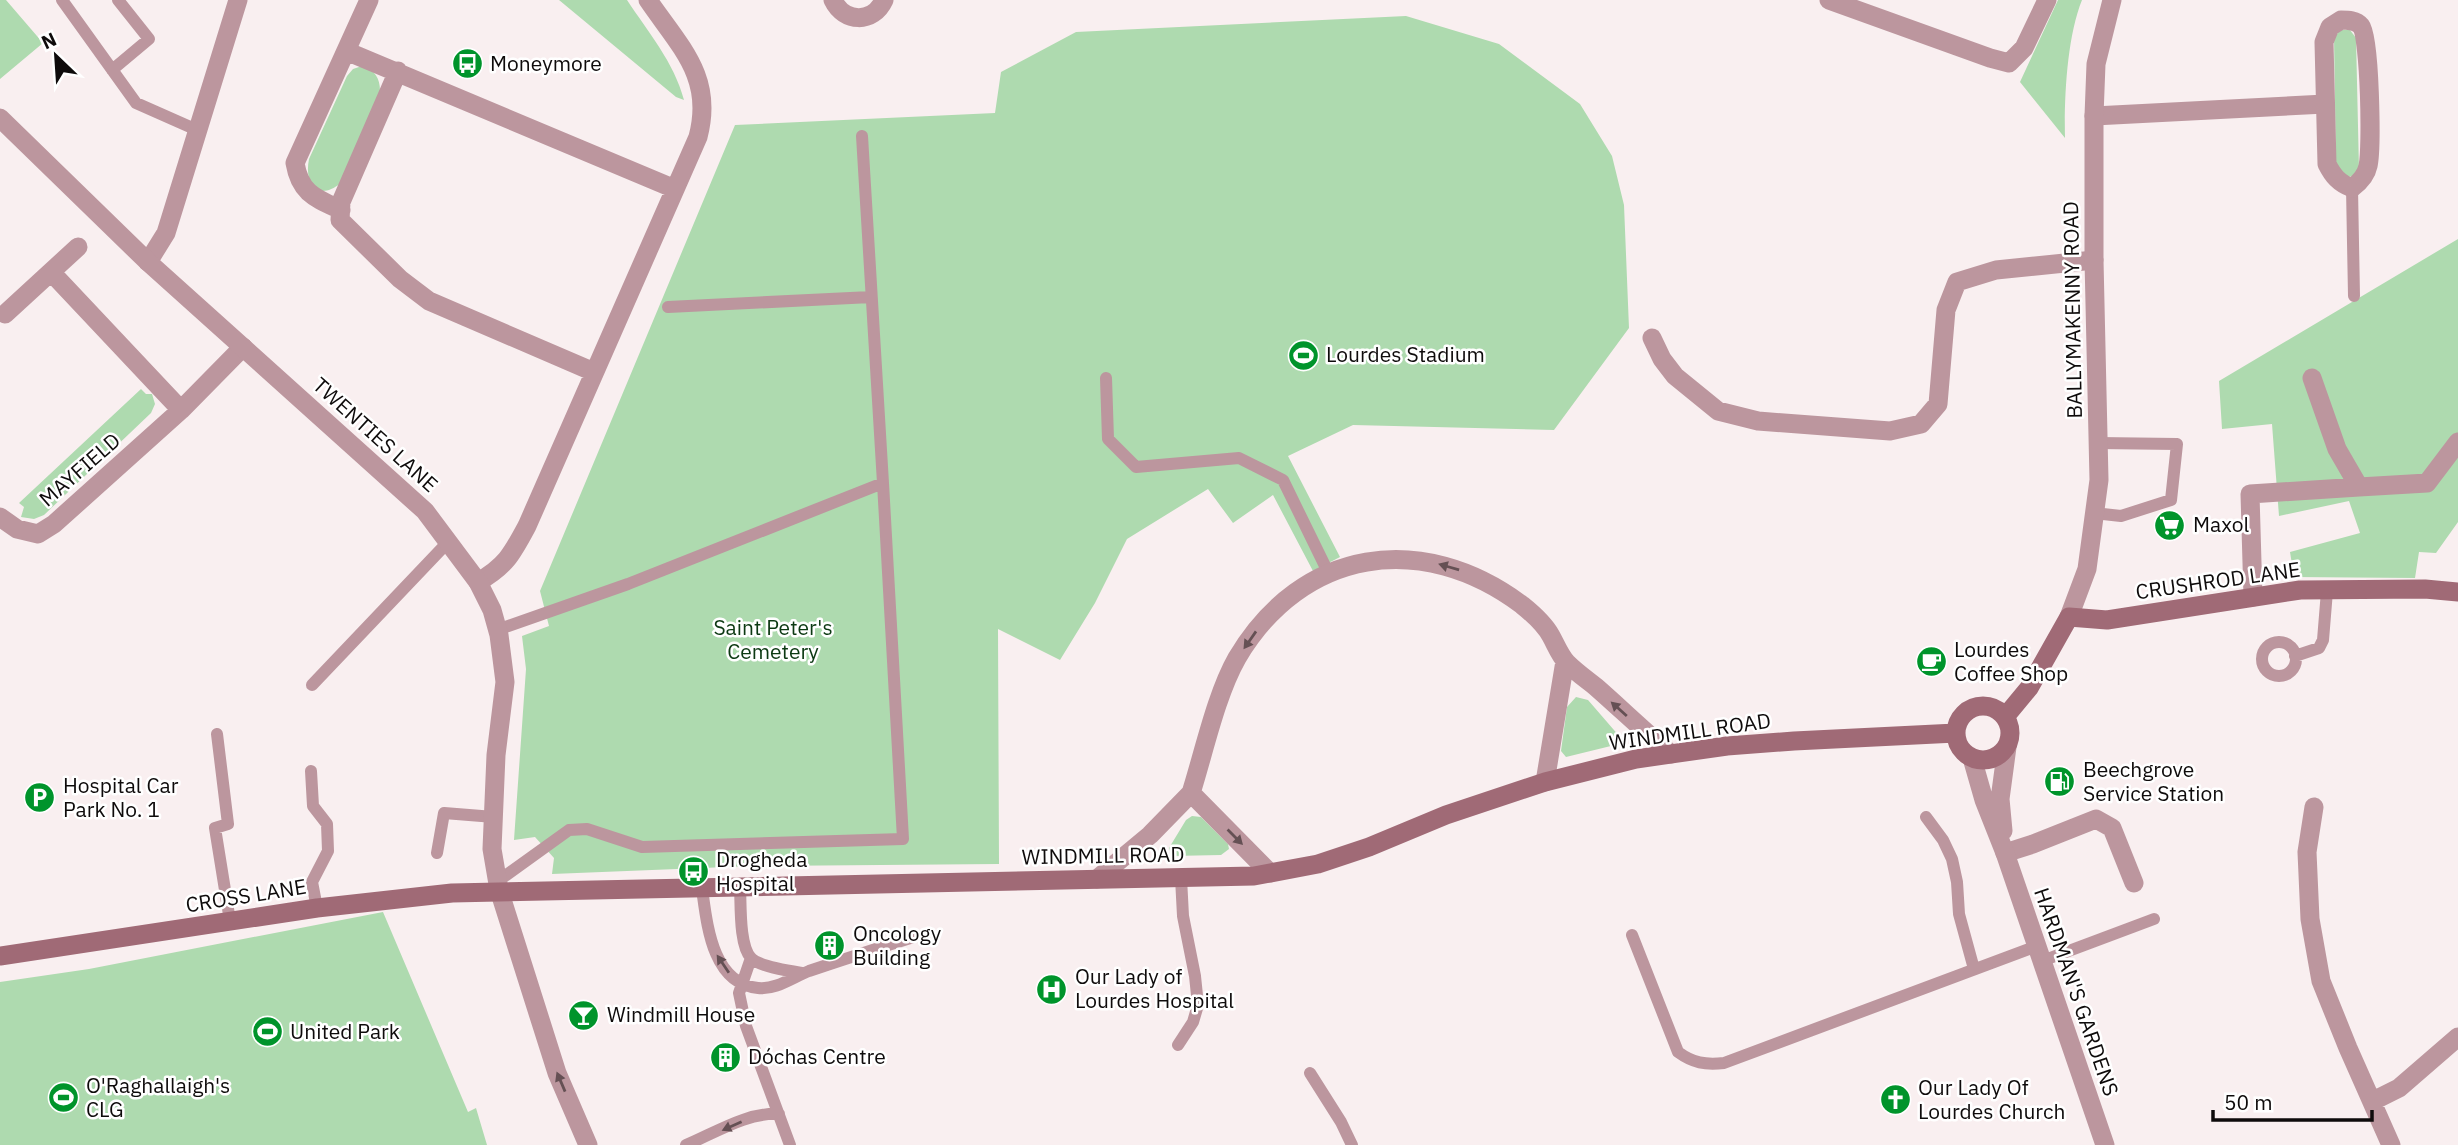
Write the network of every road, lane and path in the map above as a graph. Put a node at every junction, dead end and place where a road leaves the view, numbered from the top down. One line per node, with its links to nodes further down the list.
1 (62, 0): 12 (lane)
2 (118, 0): 12 (lane)
3 (369, 0): 11 (street)
4 (648, 0): 20 (street)
5 (833, 0): 6 (street)
6 (884, 0)
7 (1829, 0): 8 (street)
8 (2047, 0)
9 (2112, 0): 15 (street, BALLYMAKENNY ROAD)
10 (237, 1): 17 (street)
11 (346, 51): 13 (street); 21 (street)
12 (112, 70): 17 (lane)
13 (398, 71): 20 (street); 21 (street)
14 (2325, 104): 15 (street); 19 (street); 19 (street)
15 (2094, 116): 23 (street, BALLYMAKENNY ROAD)
16 (0, 118): 24 (street, TWENTIES LANE)
17 (197, 130): 24 (street)
18 (862, 136): 27 (lane)
19 (2352, 187): 26 (lane)
20 (676, 189): 32 (street)
21 (341, 210): 32 (street)
22 (78, 247): 25 (street)
23 (2094, 260): 30 (street); 37 (street, BALLYMAKENNY ROAD)
24 (148, 262): 31 (street, TWENTIES LANE)
25 (52, 273): 29 (street); 35 (street)
26 (2354, 296)
27 (872, 298): 28 (lane); 38 (lane)
28 (668, 307)
29 (5, 314)
30 (1652, 338)
31 (243, 347): 35 (street, MAYFIELD); 42 (street, TWENTIES LANE)
32 (594, 372): 44 (street)
33 (1106, 378): 43 (lane)
34 (2312, 378): 39 (street)
35 (181, 410): 41 (street, MAYFIELD)
36 (2458, 442): 39 (street)
37 (2098, 443): 40 (street, BALLYMAKENNY ROAD); 40 (lane)
38 (883, 484): 49 (lane); 71 (lane)
39 (2359, 487): 47 (street)
40 (2094, 513): 48 (street, BALLYMAKENNY ROAD)
41 (0, 517)
42 (449, 541): 44 (street, TWENTIES LANE); 52 (lane)
43 (1328, 572): 51 (street, one-way to 43); 61 (street, one-way to 61)
44 (478, 582): 49 (street, TWENTIES LANE)
45 (2327, 591): 46 (main road, CRUSHROD LANE); 47 (main road, CRUSHROD LANE); 50 (lane)
46 (2458, 592)
47 (2253, 597): 48 (main road, CRUSHROD LANE)
48 (2069, 617): 53 (main road)
49 (497, 629): 63 (street, TWENTIES LANE)
50 (2295, 656)
51 (1565, 662): 57 (street, one-way to 51); 60 (street)
52 (313, 685)
53 (2005, 717): 54 (main road); 56 (main road)
54 (1956, 733): 57 (main road, WINDMILL ROAD); 58 (main road)
55 (217, 734): 76 (lane)
56 (2007, 747): 58 (main road); 66 (street, HARDMAN'S GARDENS)
57 (1671, 754): 60 (main road, WINDMILL ROAD)
58 (1972, 758): 66 (street, HARDMAN'S GARDENS)
59 (311, 771): 74 (lane)
60 (1545, 782): 67 (main road, WINDMILL ROAD)
61 (1191, 793): 67 (street, one-way to 67); 69 (street)
62 (2314, 807): 88 (street)
63 (494, 817): 65 (lane); 71 (street, TWENTIES LANE)
64 (1926, 817): 82 (lane)
65 (437, 853)
66 (2005, 853): 70 (street); 79 (street, HARDMAN'S GARDENS)
67 (1270, 873): 68 (main road, WINDMILL ROAD)
68 (1181, 878): 69 (main road, WINDMILL ROAD); 86 (lane)
69 (1097, 879): 72 (main road, WINDMILL ROAD)
70 (2134, 883)
71 (498, 886): 73 (main road, WINDMILL ROAD); 74 (main road, CROSS LANE); 90 (street, one-way to 71)
72 (740, 887): 73 (main road, WINDMILL ROAD); 81 (lane)
73 (702, 889): 84 (lane, one-way to 73)
74 (317, 908): 76 (main road, CROSS LANE)
75 (2154, 919): 79 (lane)
76 (230, 921): 80 (main road, CROSS LANE)
77 (1632, 934): 82 (lane)
78 (917, 936): 83 (lane)
79 (2039, 954): 82 (lane); 94 (street, HARDMAN'S GARDENS)
80 (0, 956)
81 (751, 958): 83 (lane); 84 (lane)
82 (1974, 969)
83 (804, 973): 84 (lane)
84 (743, 983): 89 (lane)
85 (2458, 1037): 88 (street)
86 (1178, 1045)
87 (1310, 1073): 93 (lane)
88 (2373, 1101): 95 (street)
89 (779, 1114): 91 (lane, one-way to 91); 92 (lane)
90 (588, 1145)
91 (686, 1145)
92 (790, 1145)
93 (1352, 1145)
94 (2105, 1145)
95 (2391, 1145)

